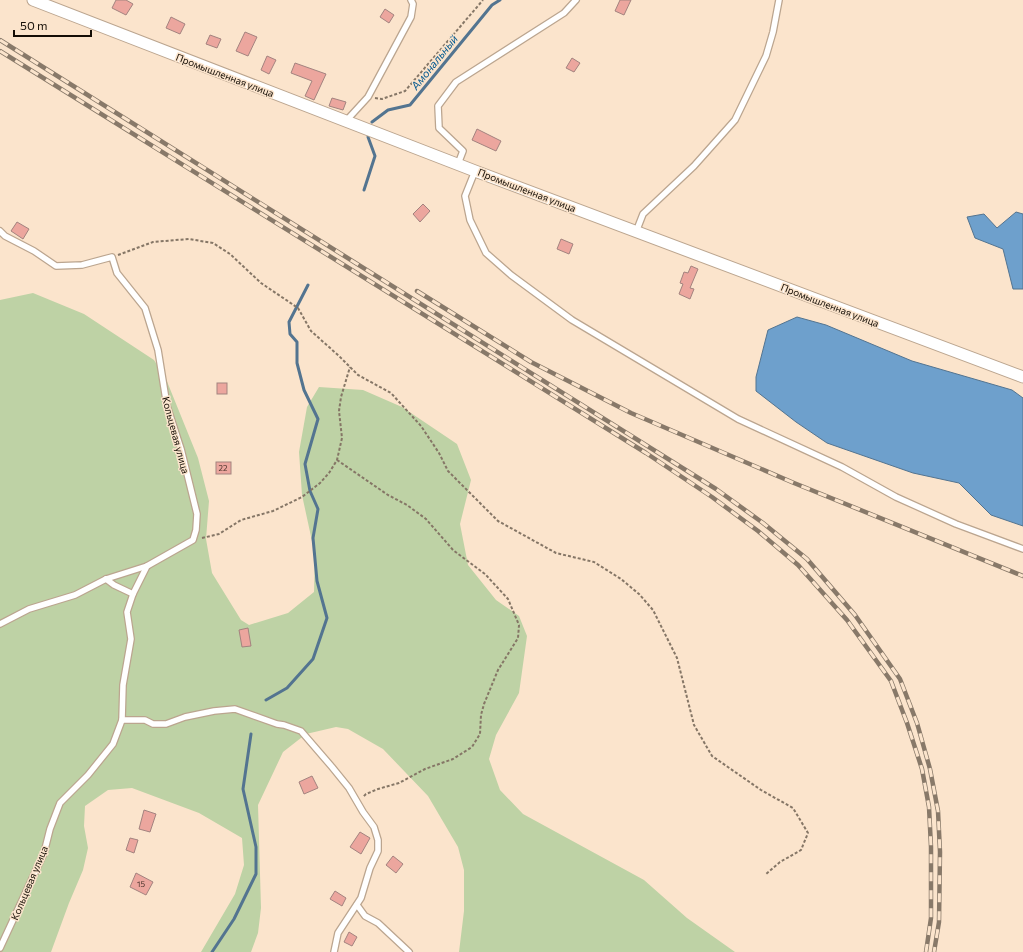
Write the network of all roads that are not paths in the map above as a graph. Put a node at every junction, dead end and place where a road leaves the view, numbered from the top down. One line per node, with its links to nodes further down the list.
1 (33, 0): 5 (street, Промышленная улица)
2 (411, 0): 5 (lane)
3 (576, 0): 6 (lane)
4 (779, 0): 9 (lane)
5 (346, 121): 6 (street, Промышленная улица)
6 (458, 164): 7 (street, Промышленная улица)
7 (476, 171): 9 (street, Промышленная улица); 11 (lane)
8 (0, 231): 12 (lane, Кольцевая улица)
9 (636, 232): 10 (street, Промышленная улица)
10 (1023, 377)
11 (1023, 549)
12 (147, 566): 13 (lane); 14 (lane, Кольцевая улица)
13 (106, 579): 14 (lane); 15 (lane)
14 (133, 594): 16 (lane, Кольцевая улица)
15 (0, 624)
16 (122, 720): 17 (lane); 18 (lane, Кольцевая улица)
17 (357, 905): 19 (lane); 20 (lane)
18 (0, 948)
19 (334, 952)
20 (409, 952)

